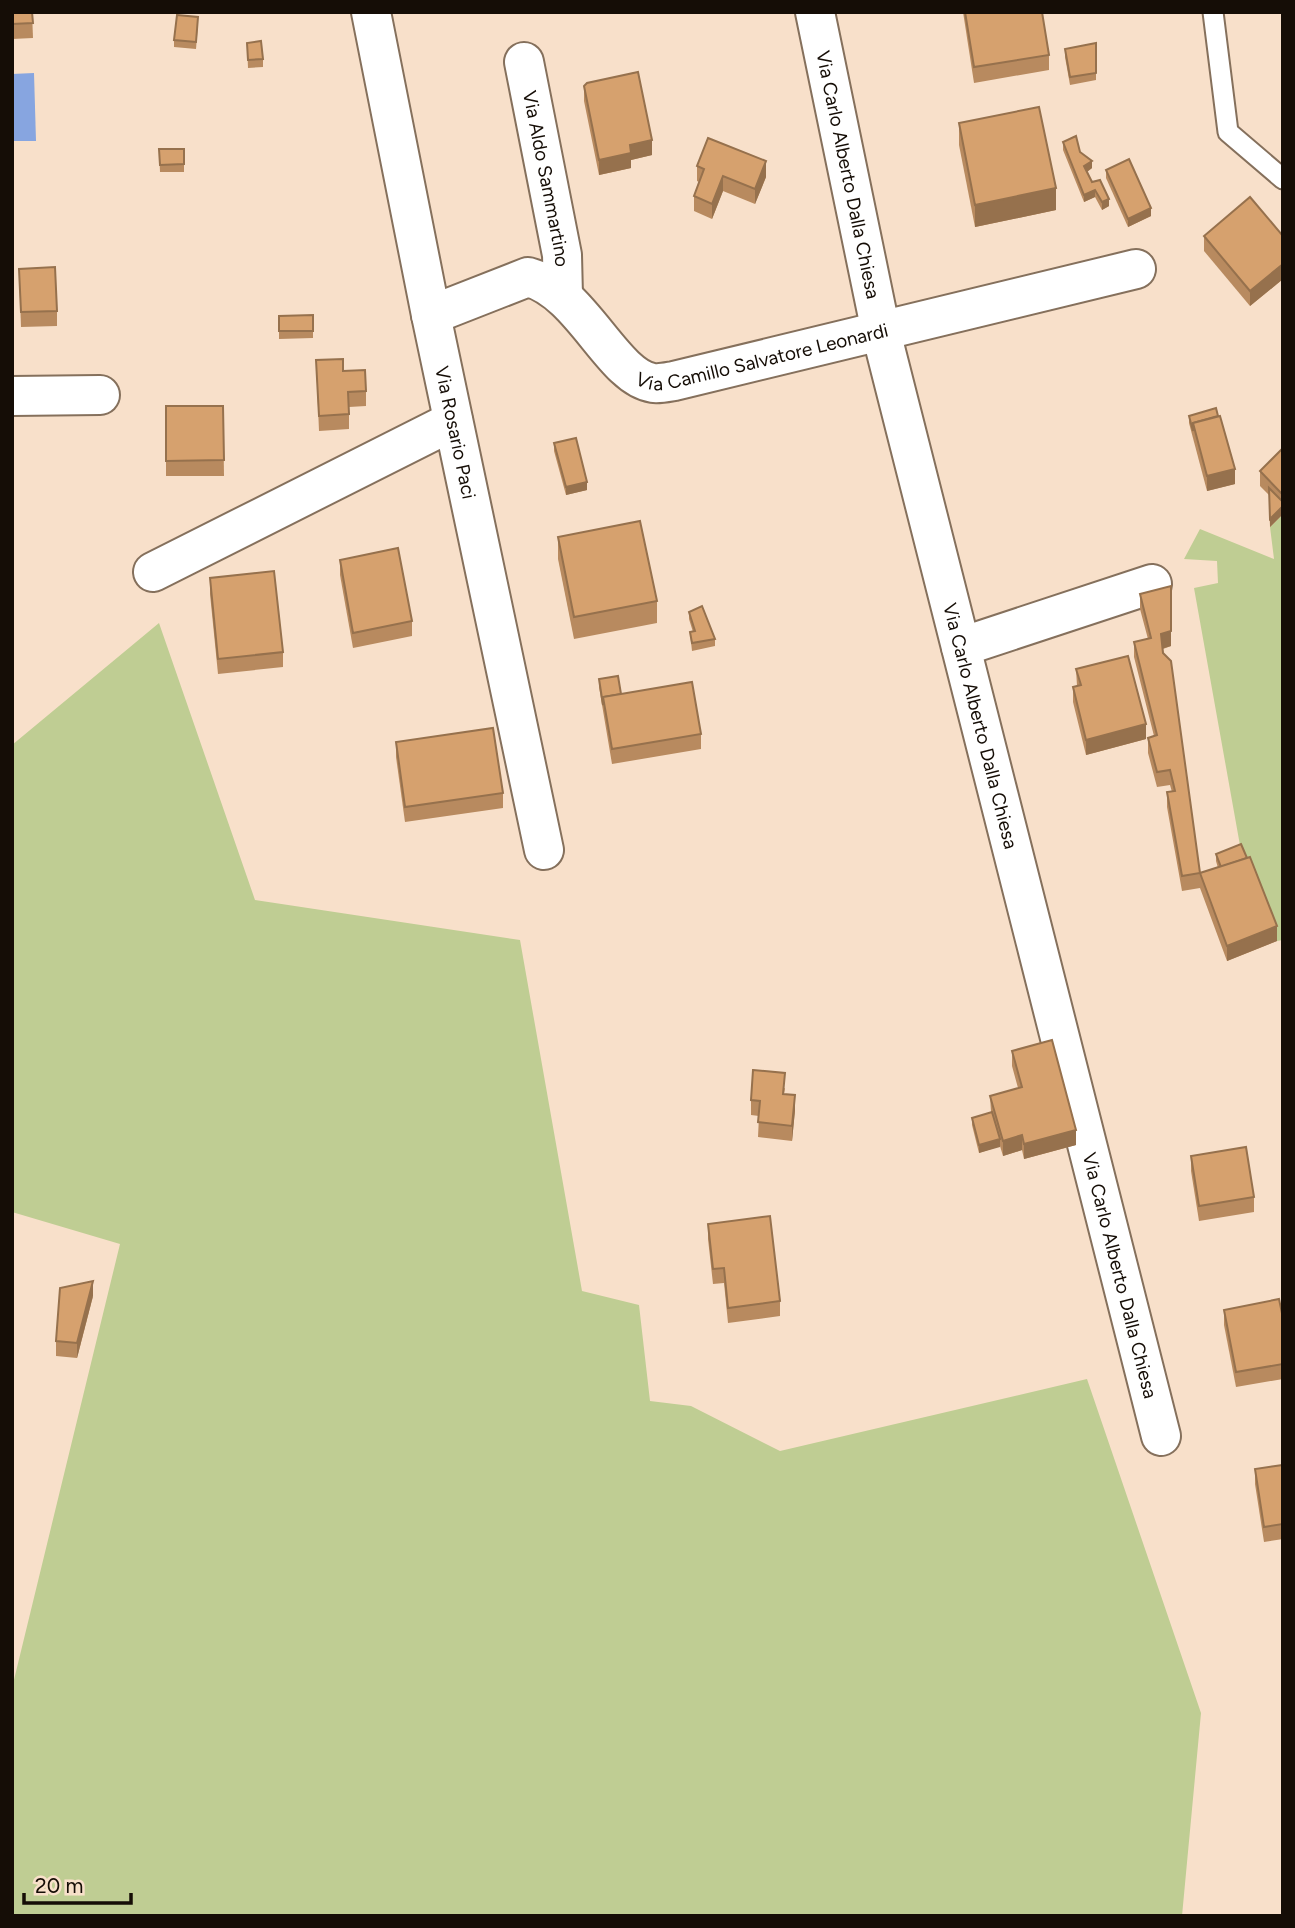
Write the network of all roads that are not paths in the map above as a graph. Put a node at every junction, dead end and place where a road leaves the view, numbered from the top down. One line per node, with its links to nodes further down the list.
1 (371, 12): 8 (street, Via Rosario Paci)
2 (815, 12): 9 (street, Via Carlo Alberto Dalla Chiesa)
3 (1213, 12): 5 (lane)
4 (524, 62): 7 (street, Via Aldo Sammartino)
5 (1283, 178)
6 (1136, 269): 9 (street, Via Camillo Salvatore Leonardi)
7 (563, 296): 8 (street, Via Camillo Salvatore Leonardi); 9 (street, Via Camillo Salvatore Leonardi)
8 (431, 315): 12 (street, Via Rosario Paci)
9 (881, 332): 15 (street, Via Carlo Alberto Dalla Chiesa)
10 (100, 395): 11 (street)
11 (12, 396)
12 (453, 421): 13 (street); 16 (street, Via Rosario Paci)
13 (153, 572)
14 (1153, 584): 15 (street)
15 (961, 647): 17 (street, Via Carlo Alberto Dalla Chiesa)
16 (544, 850)
17 (1161, 1436)

